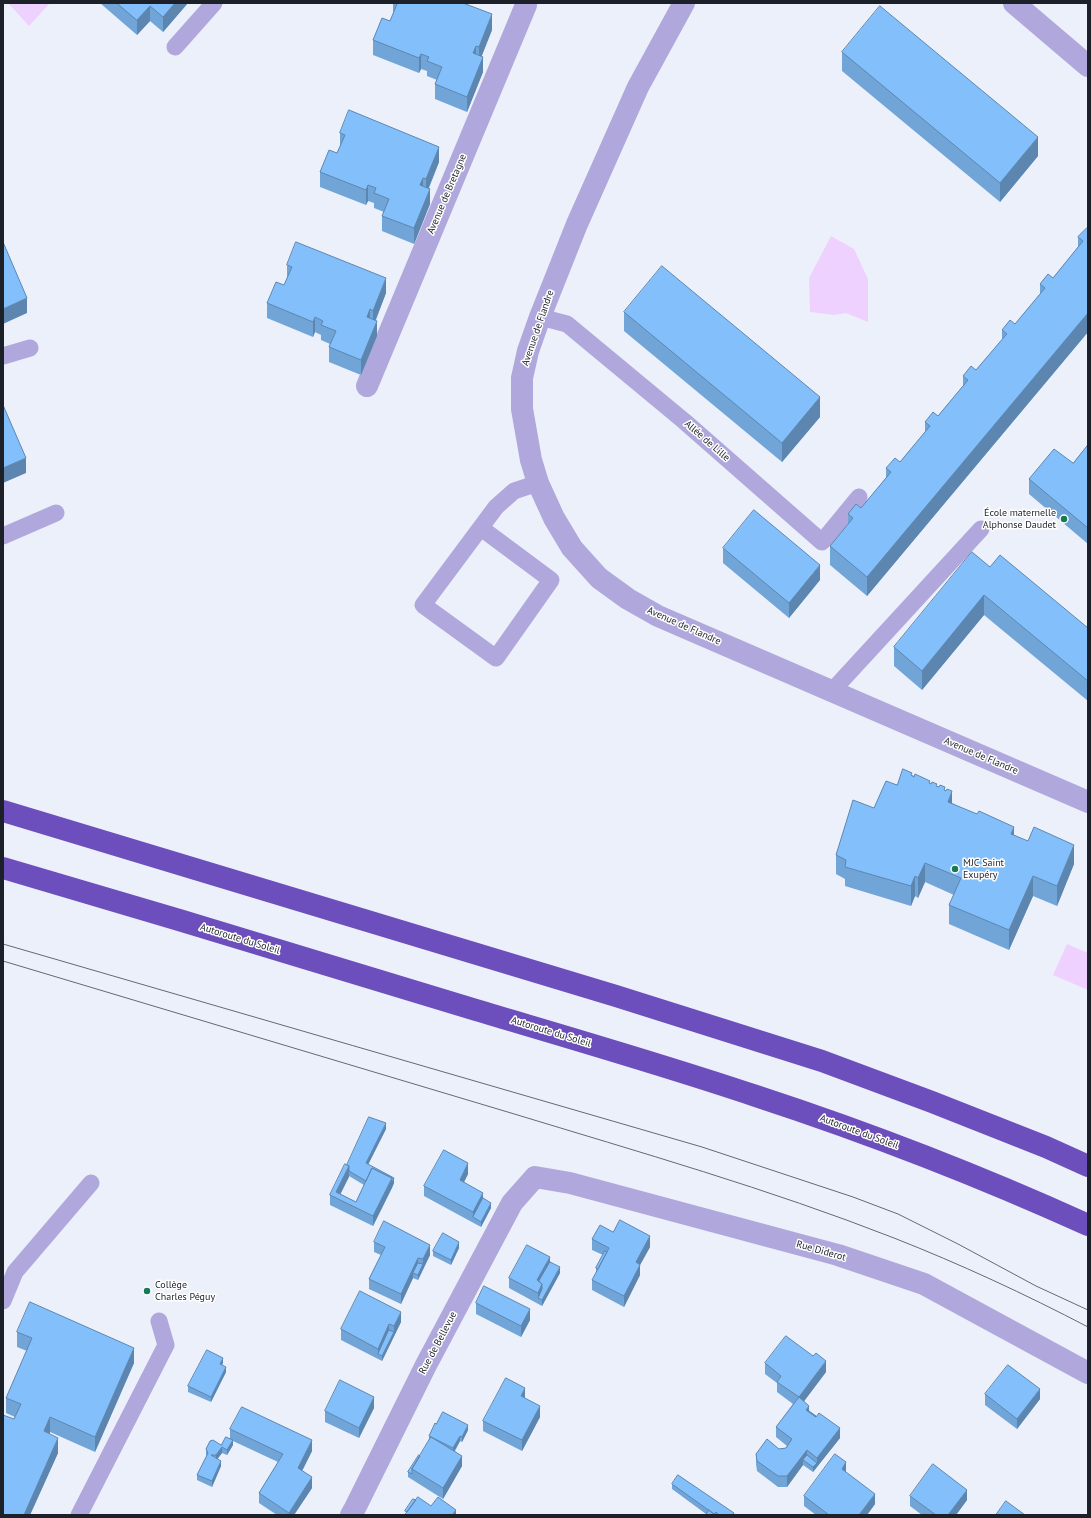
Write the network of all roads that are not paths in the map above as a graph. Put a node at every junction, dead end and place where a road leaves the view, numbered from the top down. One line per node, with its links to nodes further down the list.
1 (214, 3): 5 (lane)
2 (524, 3): 10 (street, Avenue de Bretagne)
3 (684, 3): 7 (street, Avenue de Flandre)
4 (1014, 3): 6 (street)
5 (175, 47)
6 (1088, 66)
7 (540, 316): 11 (street, Avenue de Flandre); 12 (lane, Allée de Lille)
8 (30, 348): 9 (lane)
9 (3, 356)
10 (367, 386)
11 (538, 483): 14 (lane); 17 (street, Avenue de Flandre)
12 (859, 498)
13 (56, 513): 16 (lane)
14 (481, 528): 14 (lane)
15 (981, 529): 17 (lane)
16 (3, 536)
17 (832, 691): 18 (street, Avenue de Flandre)
18 (1088, 802)
19 (3, 811): 21 (highway)
20 (3, 868): 24 (highway, Autoroute du Soleil)
21 (1088, 1166)
22 (535, 1177): 27 (street, Rue Diderot); 29 (street, Rue de Bellevue)
23 (91, 1183): 25 (lane)
24 (1088, 1225)
25 (3, 1301)
26 (159, 1320): 28 (lane)
27 (1088, 1373)
28 (79, 1515)
29 (351, 1515)

